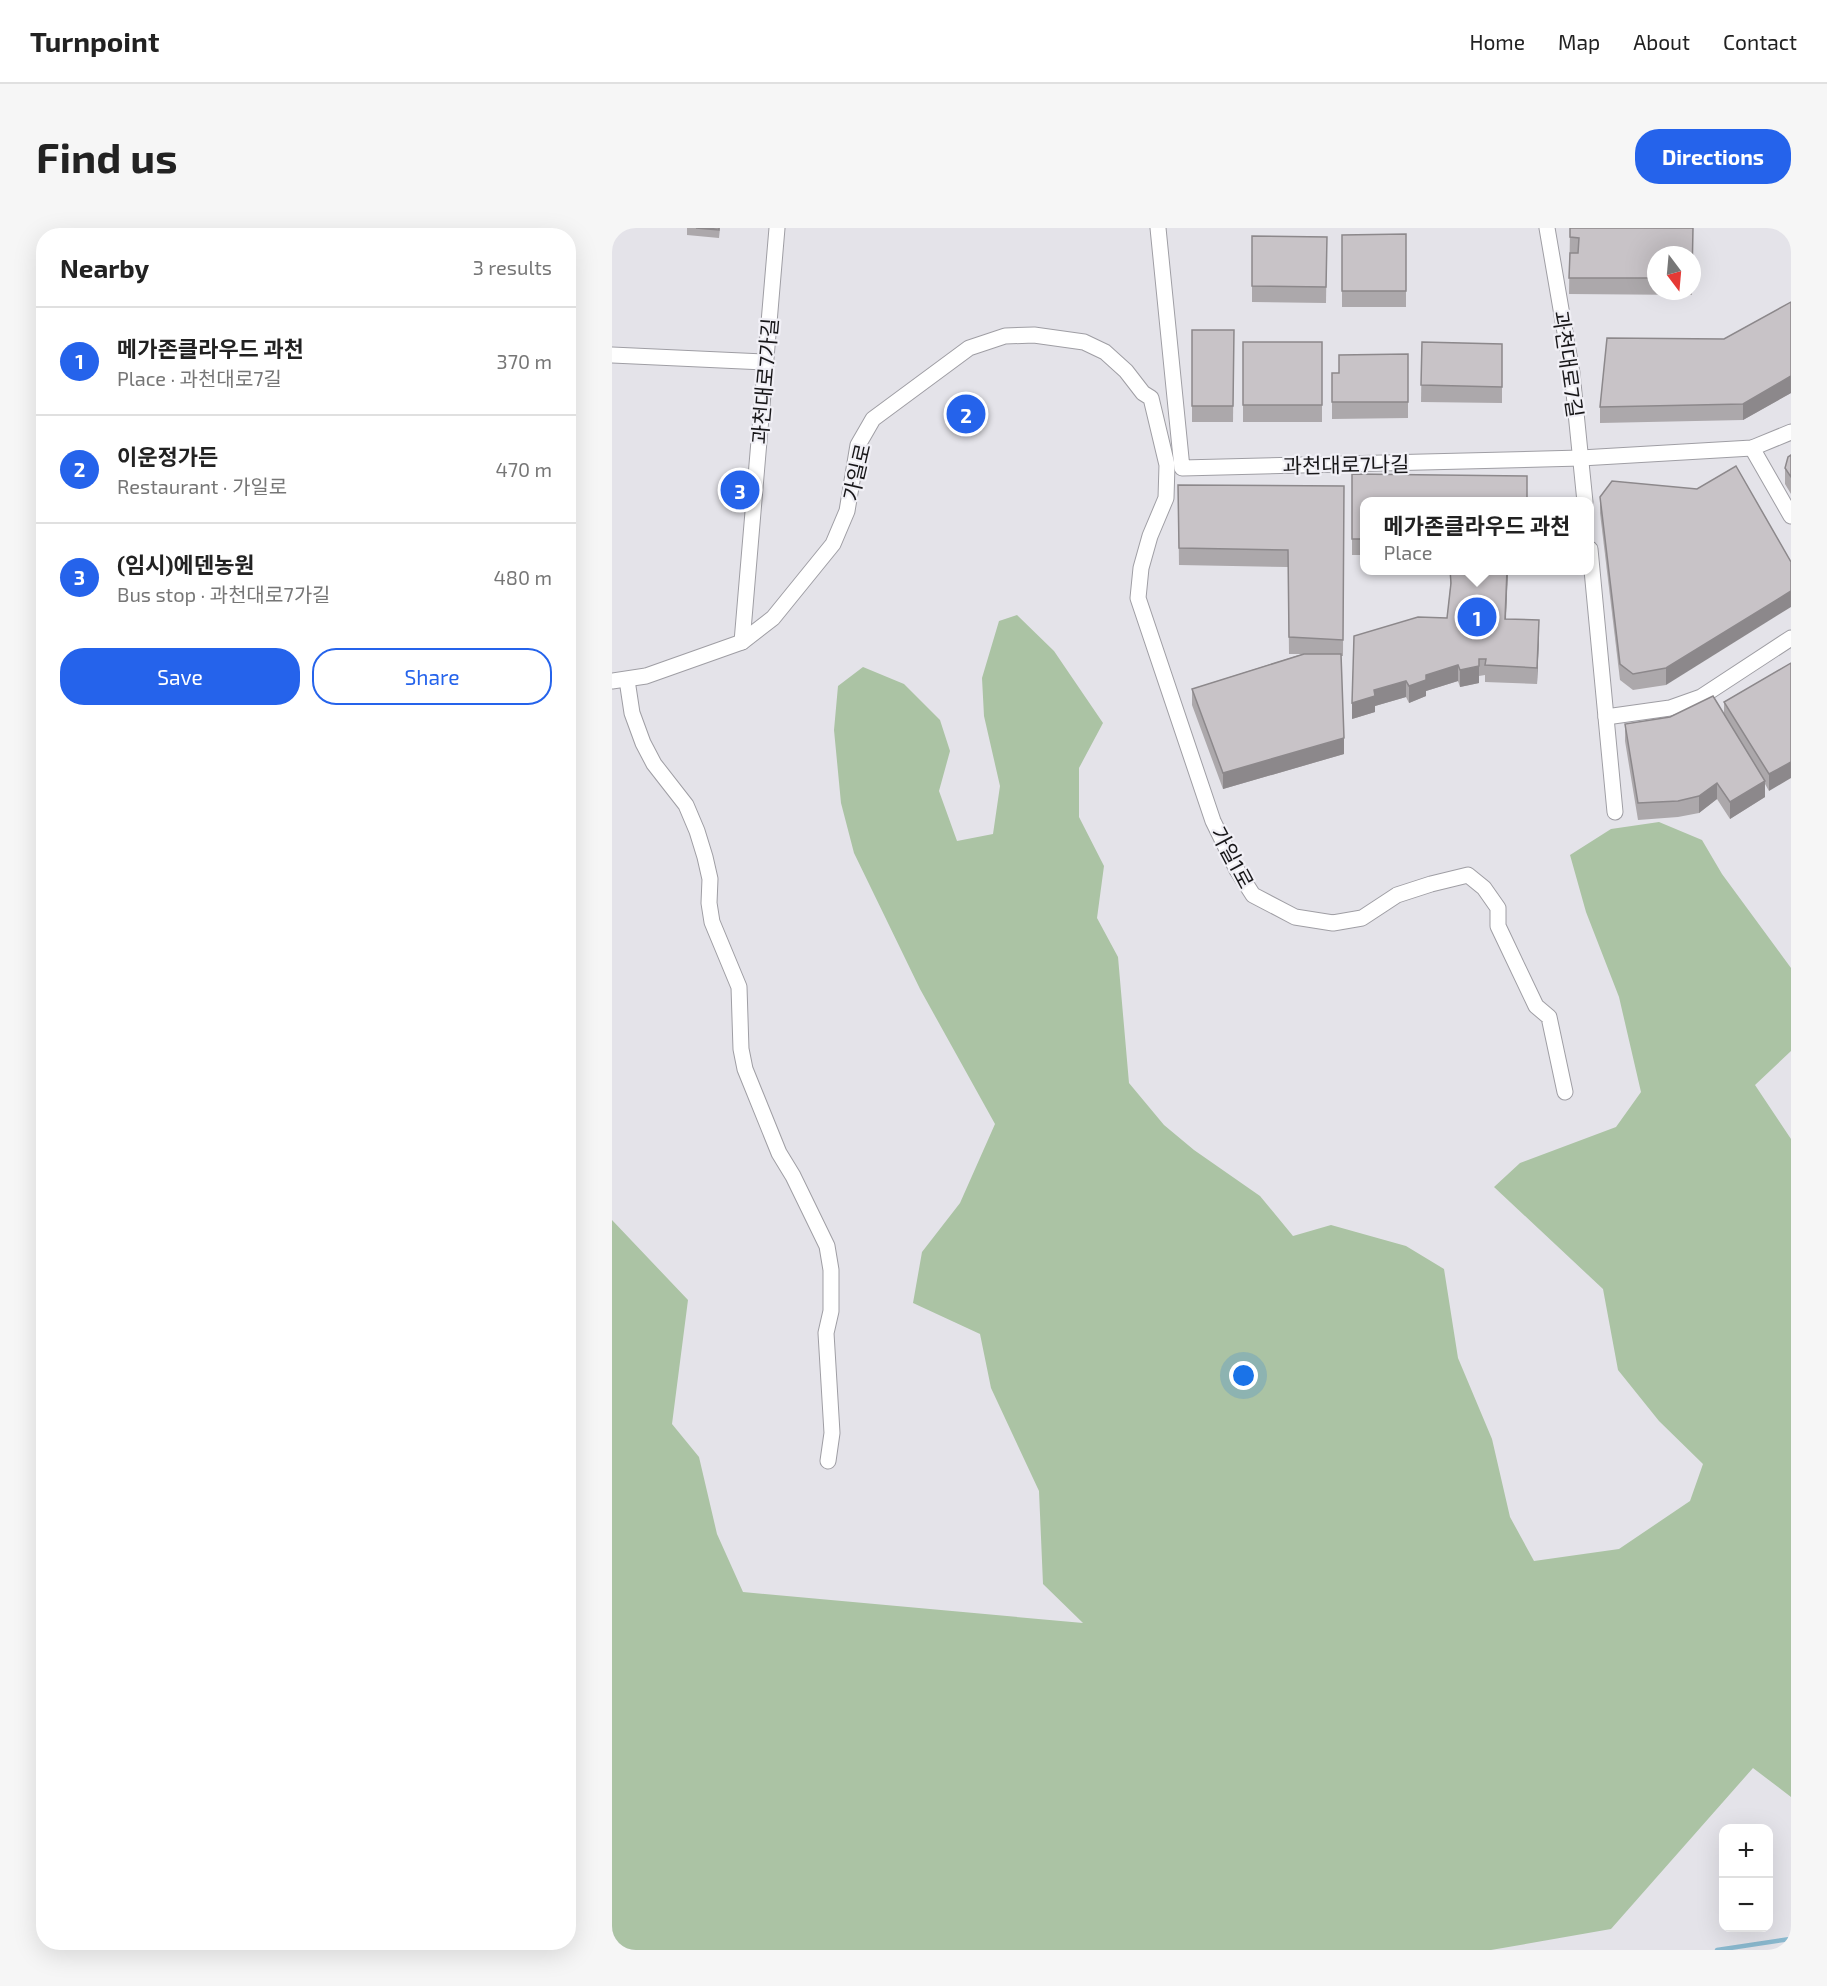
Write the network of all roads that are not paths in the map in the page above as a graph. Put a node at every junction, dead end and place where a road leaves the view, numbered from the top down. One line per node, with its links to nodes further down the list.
1 (777, 228): 5 (street, 과천대로7가길)
2 (1158, 228): 9 (street, 과천대로7나길)
3 (1547, 228): 9 (street, 과천대로7길)
4 (612, 355): 5 (street)
5 (766, 362): 14 (street, 과천대로7가길)
6 (1151, 398): 14 (street, 가일로); 18 (street, 가일1로)
7 (1791, 432): 8 (street, 과천대로7나길)
8 (1752, 448): 9 (street, 과천대로7나길); 11 (street)
9 (1581, 458): 10 (street, 과천대로7길)
10 (1585, 497)
11 (1791, 516)
12 (1592, 575): 16 (street)
13 (1791, 638): 16 (street)
14 (742, 642): 15 (street, 가일로)
15 (620, 680): 19 (street)
16 (1606, 717): 17 (street)
17 (1615, 812)
18 (1565, 1092)
19 (828, 1461)

